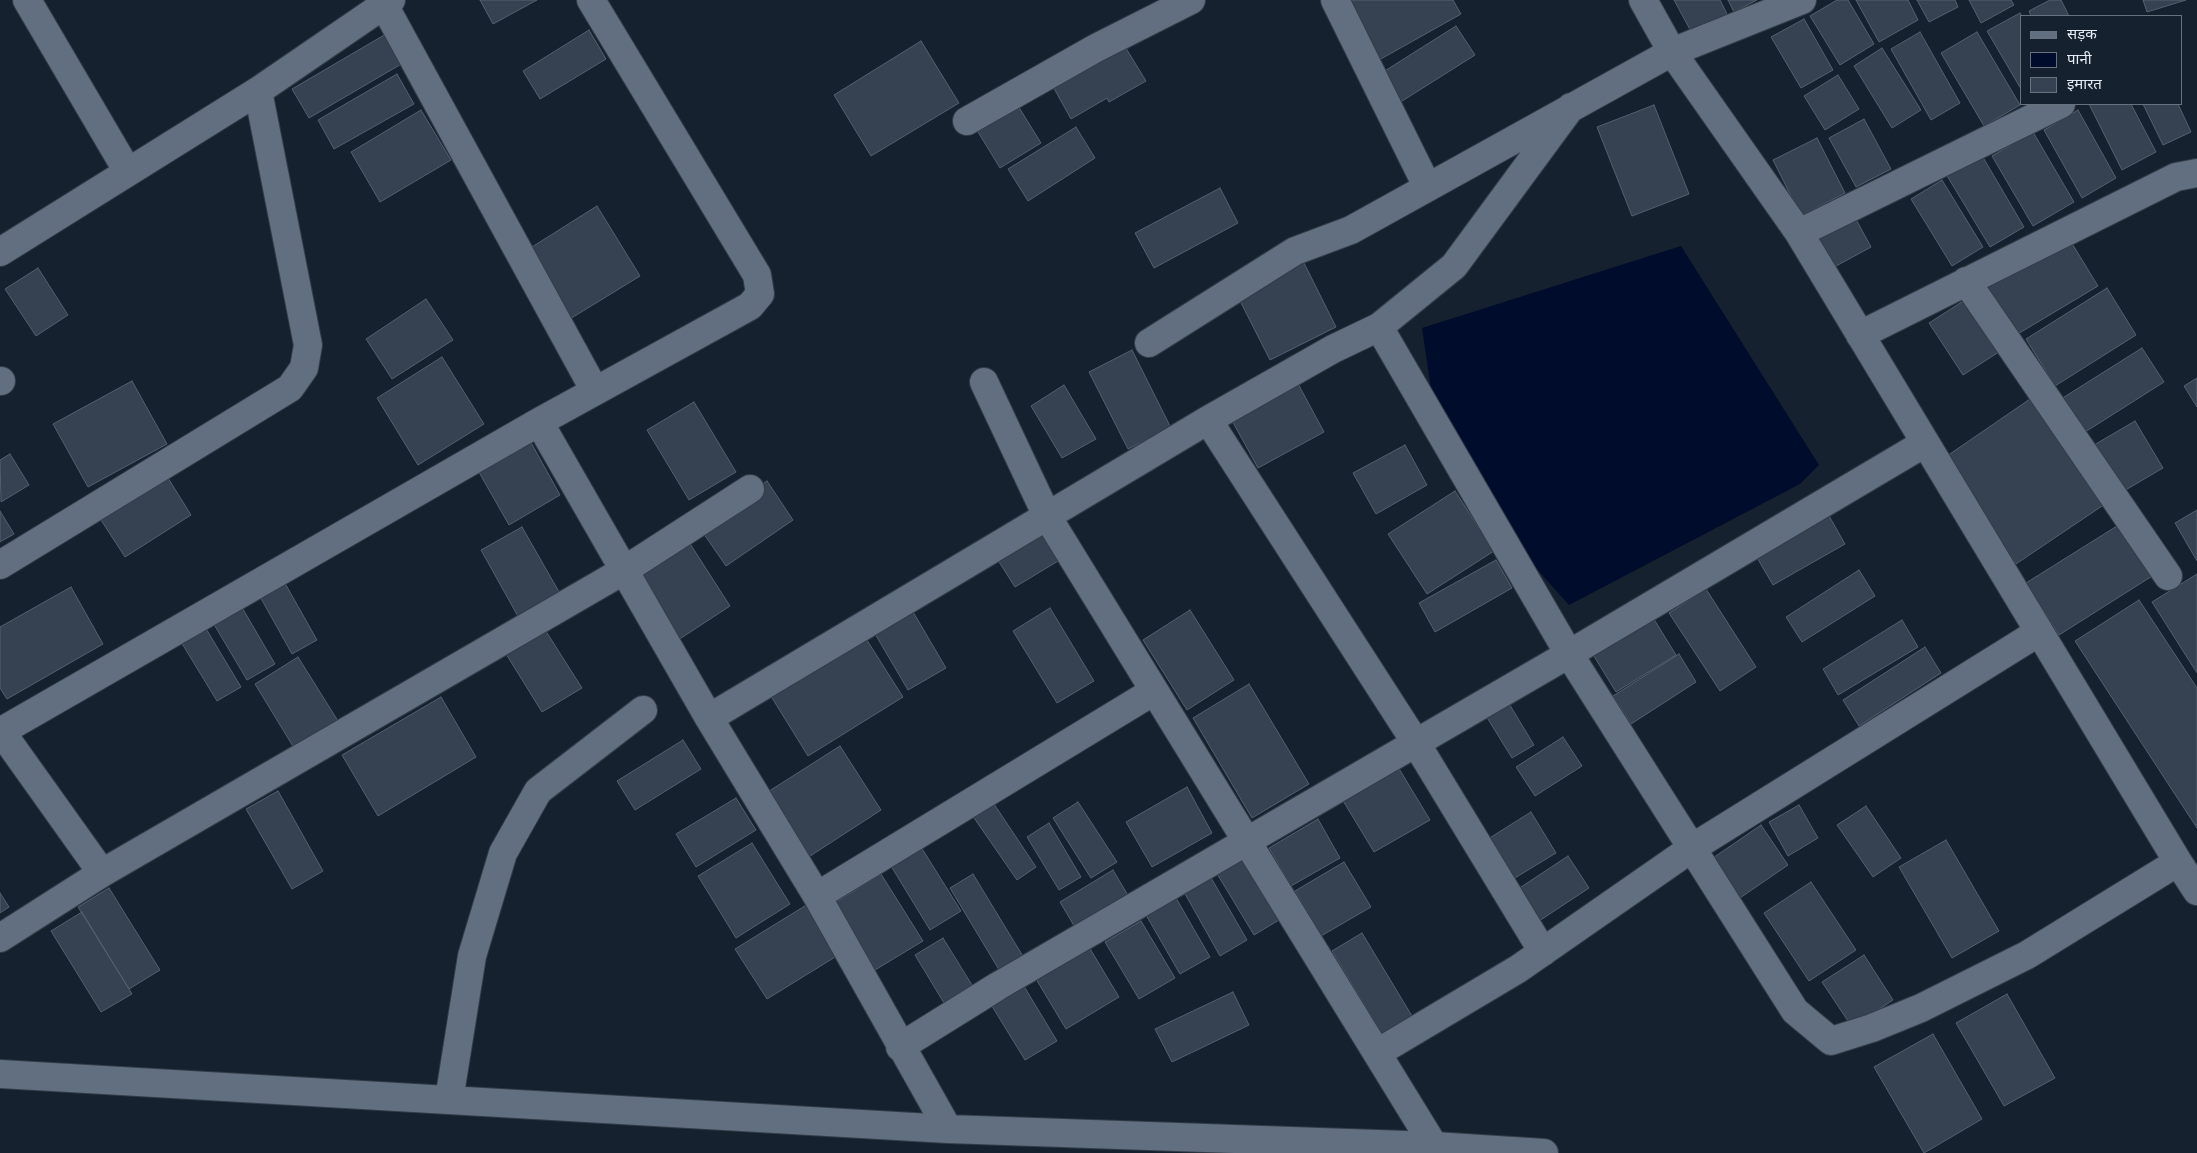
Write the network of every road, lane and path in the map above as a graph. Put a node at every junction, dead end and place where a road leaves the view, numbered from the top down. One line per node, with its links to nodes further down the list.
1 (27, 0): 13 (street)
2 (592, 0): 23 (street)
3 (1191, 0): 12 (street)
4 (1335, 0): 15 (street)
5 (1643, 0): 8 (street)
6 (1802, 0): 8 (street)
7 (388, 2): 9 (street); 23 (street)
8 (1672, 52): 11 (street); 16 (street)
9 (258, 91): 13 (street); 29 (street)
10 (2060, 105): 16 (street)
11 (1571, 108): 15 (street); 19 (street)
12 (967, 121)
13 (128, 172): 17 (street)
14 (2197, 173): 18 (street)
15 (1427, 186): 21 (street)
16 (1798, 232): 20 (street)
17 (0, 252)
18 (1966, 281): 20 (street); 31 (street)
19 (1379, 327): 24 (street); 33 (street)
20 (1860, 335): 26 (street)
21 (1148, 343)
22 (984, 382): 28 (street)
23 (595, 391): 25 (street)
24 (1208, 420): 28 (street); 38 (street)
25 (539, 422): 30 (street); 37 (street)
26 (1925, 442): 32 (street); 33 (street)
27 (750, 489): 30 (street)
28 (1047, 516): 34 (street); 36 (street)
29 (0, 565)
30 (623, 571): 36 (street); 42 (street)
31 (2168, 576)
32 (2039, 632): 40 (street); 41 (street)
33 (1569, 654): 38 (street); 40 (street)
34 (1154, 691): 39 (street); 44 (street)
35 (643, 710): 50 (street)
36 (709, 718): 44 (street)
37 (0, 731): 42 (street)
38 (1416, 743): 39 (street); 46 (street)
39 (1247, 841): 47 (street); 48 (street)
40 (1692, 848): 41 (street); 46 (street)
41 (2178, 862): 43 (street)
42 (102, 873): 45 (street)
43 (2197, 890)
44 (817, 896): 47 (street)
45 (0, 938)
46 (1543, 952): 48 (street)
47 (900, 1047): 51 (street)
48 (1377, 1053): 52 (street)
49 (0, 1074): 50 (street)
50 (449, 1100): 51 (street)
51 (948, 1129): 52 (street)
52 (1434, 1146): 53 (street)
53 (1544, 1153)

